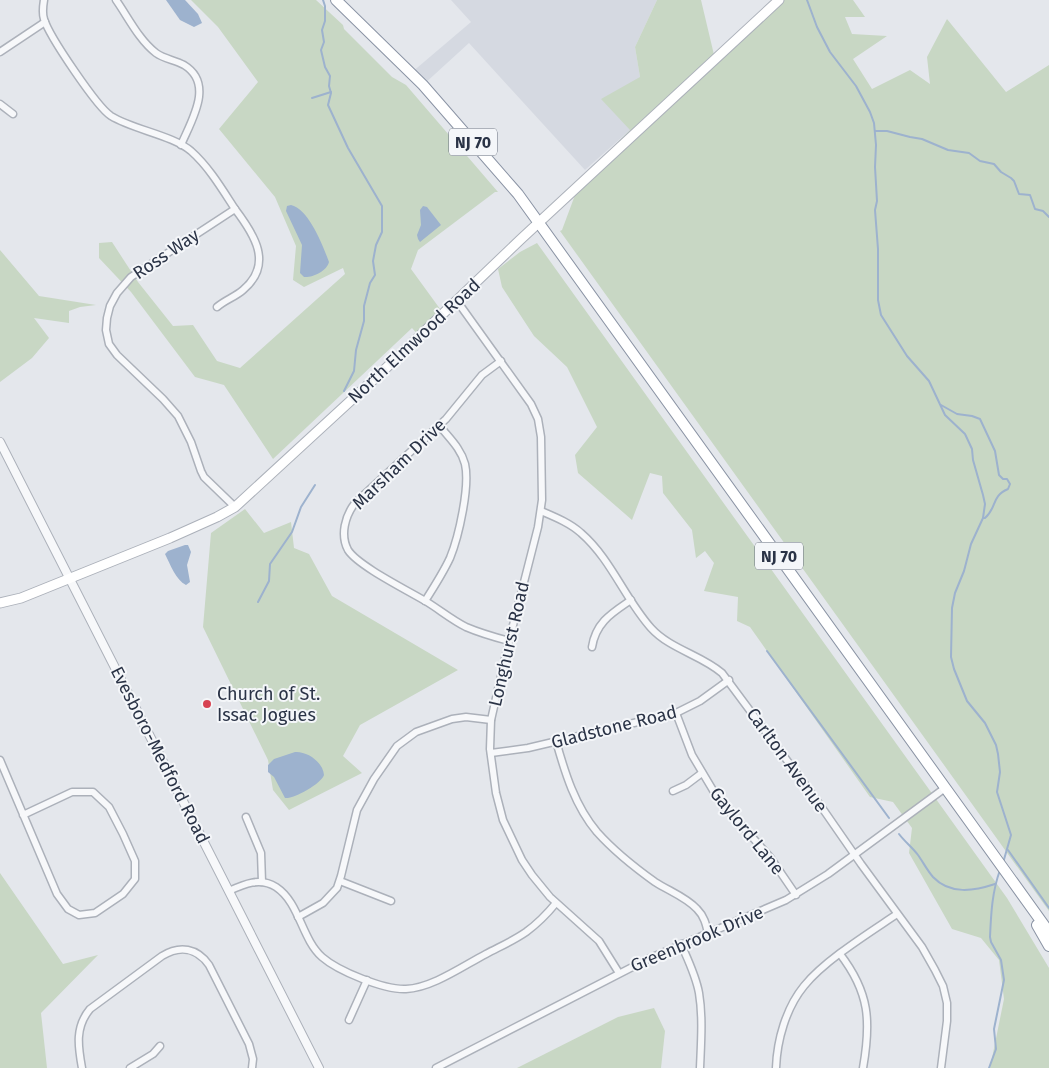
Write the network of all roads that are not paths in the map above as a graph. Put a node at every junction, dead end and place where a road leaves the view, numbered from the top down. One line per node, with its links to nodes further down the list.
1 (44, 0): 5 (street)
2 (116, 0): 9 (street)
3 (336, 0): 11 (highway, NJ 70)
4 (778, 0): 11 (main road, North Elmwood Road)
5 (45, 22): 6 (street); 9 (street)
6 (0, 52)
7 (0, 104): 8 (street)
8 (13, 114)
9 (181, 145): 10 (street)
10 (235, 209): 13 (street); 17 (street, Ross Way)
11 (540, 223): 12 (main road, North Elmwood Road); 32 (highway, NJ 70)
12 (458, 300): 14 (street, Longhurst Road); 17 (main road, North Elmwood Road)
13 (217, 307)
14 (501, 361): 15 (street, Marsham Drive); 18 (street, Longhurst Road)
15 (439, 425): 21 (street); 21 (street, Marsham Drive)
16 (0, 442): 19 (street, Evesboro-Medford Road)
17 (235, 507): 19 (main road, North Elmwood Road)
18 (541, 511): 20 (street, Carlton Avenue); 23 (street, Longhurst Road)
19 (69, 579): 22 (main road, North Elmwood Road); 40 (street, Evesboro-Medford Road)
20 (631, 600): 24 (street); 25 (street, Carlton Avenue)
21 (425, 601): 23 (street, Marsham Drive)
22 (0, 603)
23 (509, 641): 27 (street, Longhurst Road)
24 (592, 647)
25 (729, 680): 26 (street, Gladstone Road); 36 (street, Carlton Avenue)
26 (676, 713): 28 (street, Gladstone Road); 31 (street, Gaylord Lane)
27 (492, 720): 29 (street, Longhurst Road); 39 (street)
28 (556, 741): 29 (street, Gladstone Road); 47 (street)
29 (491, 752): 43 (street, Longhurst Road)
30 (0, 760): 34 (street)
31 (702, 773): 33 (street); 41 (street, Gaylord Lane)
32 (945, 788): 36 (street, Greenbrook Drive); 37 (highway, NJ 70)
33 (673, 791)
34 (23, 815): 34 (street)
35 (246, 817): 38 (street)
36 (854, 854): 41 (street, Greenbrook Drive); 44 (street, Carlton Avenue)
37 (1003, 869): 46 (highway, NJ 70); 49 (highway, NJ 70)
38 (262, 882): 40 (street); 45 (street)
39 (340, 882): 42 (street); 45 (street)
40 (229, 891): 58 (street, Evesboro-Medford Road)
41 (796, 895): 47 (street, Greenbrook Drive)
42 (391, 901)
43 (556, 903): 51 (street, Longhurst Road); 52 (street)
44 (897, 914): 50 (street); 63 (street, Carlton Avenue)
45 (298, 917): 52 (street)
46 (1049, 932)
47 (708, 933): 48 (street, Greenbrook Drive)
48 (681, 944): 51 (street, Greenbrook Drive); 60 (street)
49 (1049, 946)
50 (840, 954): 61 (street); 62 (street)
51 (619, 973): 59 (street, Greenbrook Drive)
52 (368, 980): 53 (street)
53 (349, 1020)
54 (160, 1046): 56 (street)
55 (82, 1068): 57 (street)
56 (130, 1068)
57 (252, 1068)
58 (319, 1068)
59 (436, 1068)
60 (700, 1068)
61 (776, 1068)
62 (863, 1068)
63 (941, 1068)

